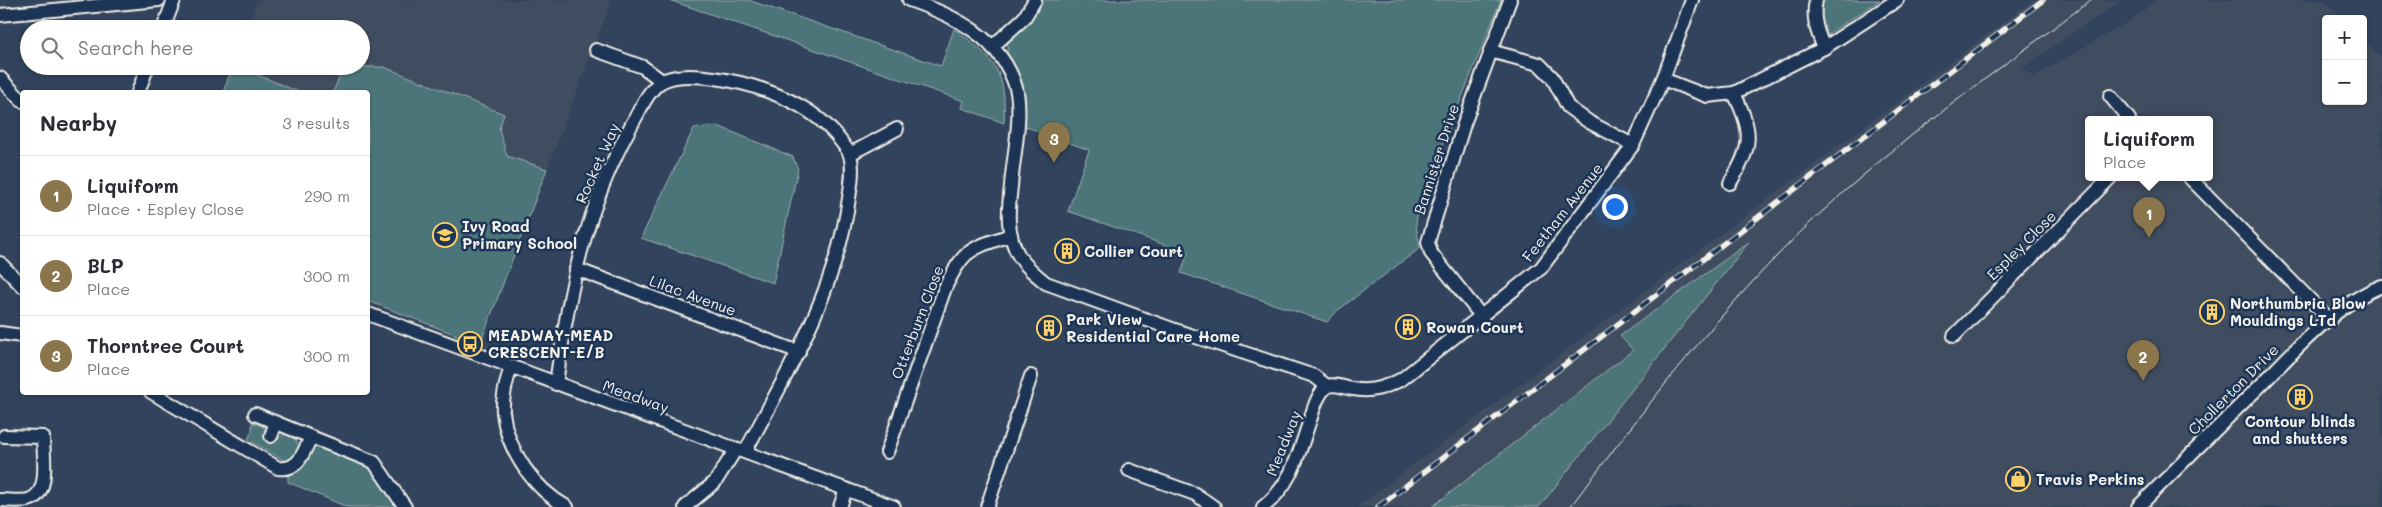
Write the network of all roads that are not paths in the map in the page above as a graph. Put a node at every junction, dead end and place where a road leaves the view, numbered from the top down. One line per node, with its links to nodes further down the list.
1 (159, 0): 9 (street)
2 (174, 0): 10 (street)
3 (909, 0): 11 (street)
4 (1035, 0): 11 (street)
5 (1510, 0): 14 (street, Bannister Drive)
6 (1692, 0): 17 (street, Feetham Avenue)
7 (1816, 0): 12 (street)
8 (1897, 0): 12 (street)
9 (0, 15)
10 (166, 20)
11 (992, 47): 30 (street)
12 (1824, 48): 20 (street)
13 (596, 50): 18 (street)
14 (1490, 51): 25 (street); 36 (street, Bannister Drive)
15 (145, 75): 19 (street)
16 (0, 78): 22 (street)
17 (1664, 79): 20 (street); 25 (street, Feetham Avenue)
18 (662, 81): 26 (street); 32 (street, Rocket Way)
19 (139, 90)
20 (1734, 93): 29 (street)
21 (2110, 96): 23 (street)
22 (20, 100)
23 (2127, 116)
24 (897, 128): 26 (street)
25 (1633, 145): 36 (street, Feetham Avenue)
26 (850, 154): 41 (street)
27 (2107, 181): 40 (street, Espley Close)
28 (2193, 181): 37 (street)
29 (1730, 183)
30 (1011, 235): 45 (street); 53 (street, Otterburn Close)
31 (0, 263): 33 (street)
32 (576, 269): 41 (street, Lilac Avenue); 44 (street, Rocket Way)
33 (20, 284)
34 (2382, 286): 37 (street, Chollerton Drive)
35 (370, 315): 42 (street, Meadway)
36 (1482, 317): 45 (street, Feetham Avenue)
37 (2330, 320): 65 (street, Chollerton Drive)
38 (0, 333): 39 (street)
39 (20, 336)
40 (1954, 336)
41 (799, 352): 52 (street)
42 (511, 367): 44 (street, Meadway); 58 (street)
43 (1031, 376): 62 (street)
44 (556, 384): 52 (street, Meadway)
45 (1327, 386): 64 (street, Meadway)
46 (156, 395): 51 (street)
47 (256, 414): 48 (street)
48 (276, 423): 50 (street); 51 (street)
49 (4, 436): 56 (street)
50 (271, 436)
51 (311, 437): 57 (street)
52 (740, 450): 55 (street, Meadway); 59 (street)
53 (887, 452)
54 (1129, 470): 63 (street)
55 (846, 489): 60 (street); 61 (street, Meadway)
56 (0, 500)
57 (405, 507)
58 (567, 507)
59 (685, 507)
60 (840, 507)
61 (894, 507)
62 (988, 507)
63 (1214, 507)
64 (1263, 507)
65 (2138, 507)

